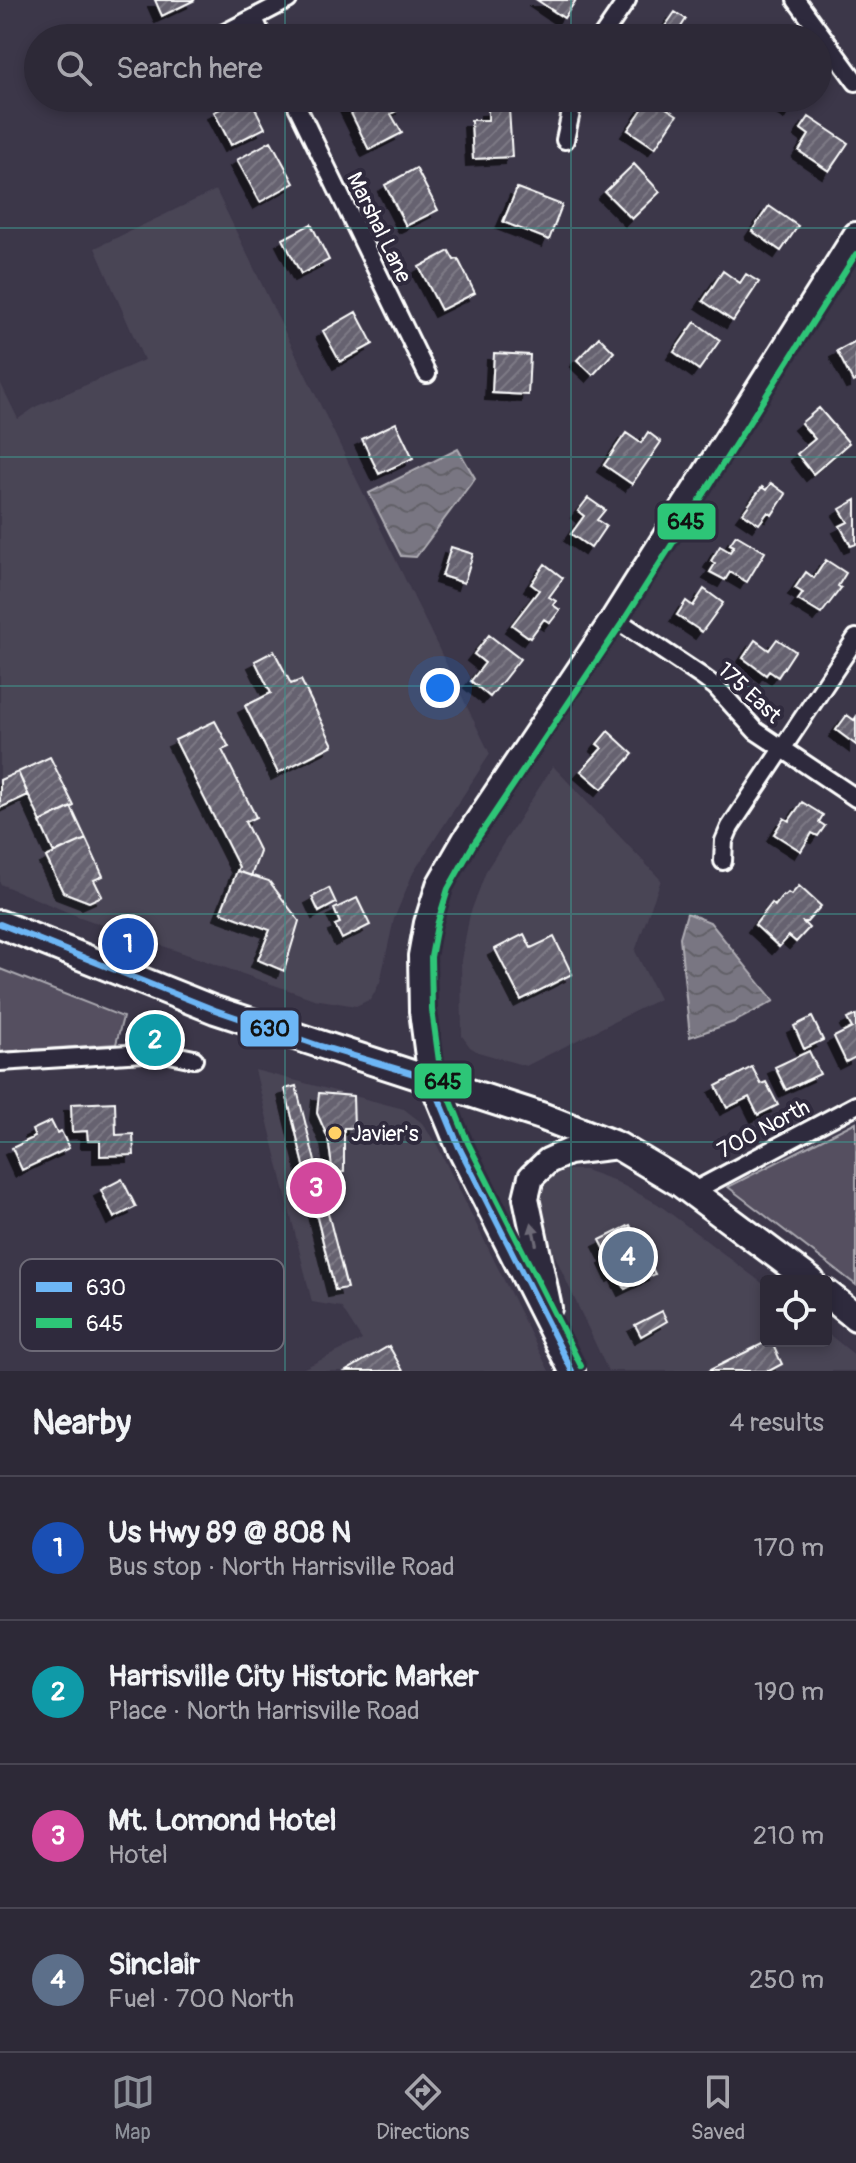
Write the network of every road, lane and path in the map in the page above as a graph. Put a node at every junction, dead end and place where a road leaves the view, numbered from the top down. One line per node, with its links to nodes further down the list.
1 (288, 0): 4 (street)
2 (627, 0): 7 (street)
3 (796, 0): 8 (street)
4 (254, 19): 5 (street); 6 (street)
5 (244, 24)
6 (256, 24)
7 (611, 24)
8 (814, 24)
9 (832, 49): 10 (street)
10 (856, 82)
11 (300, 112): 15 (street, Marshal Lane)
12 (571, 112): 13 (street)
13 (565, 140)
14 (856, 235): 16 (main road)
15 (427, 374)
16 (614, 618): 18 (street, 175 East); 24 (main road)
17 (856, 638): 18 (street)
18 (781, 749): 19 (street, 175 East); 20 (street)
19 (856, 798)
20 (723, 861)
21 (0, 924): 24 (main road)
22 (194, 1059): 23 (street)
23 (0, 1062)
24 (431, 1079): 26 (main road); 31 (main road)
25 (856, 1105): 27 (street, 700 North)
26 (618, 1146): 27 (main road); 31 (main road, one-way to 26)
27 (692, 1192): 28 (main road)
28 (803, 1275)
29 (832, 1298): 30 (main road)
30 (856, 1317)
31 (555, 1337): 32 (main road)
32 (572, 1371)

